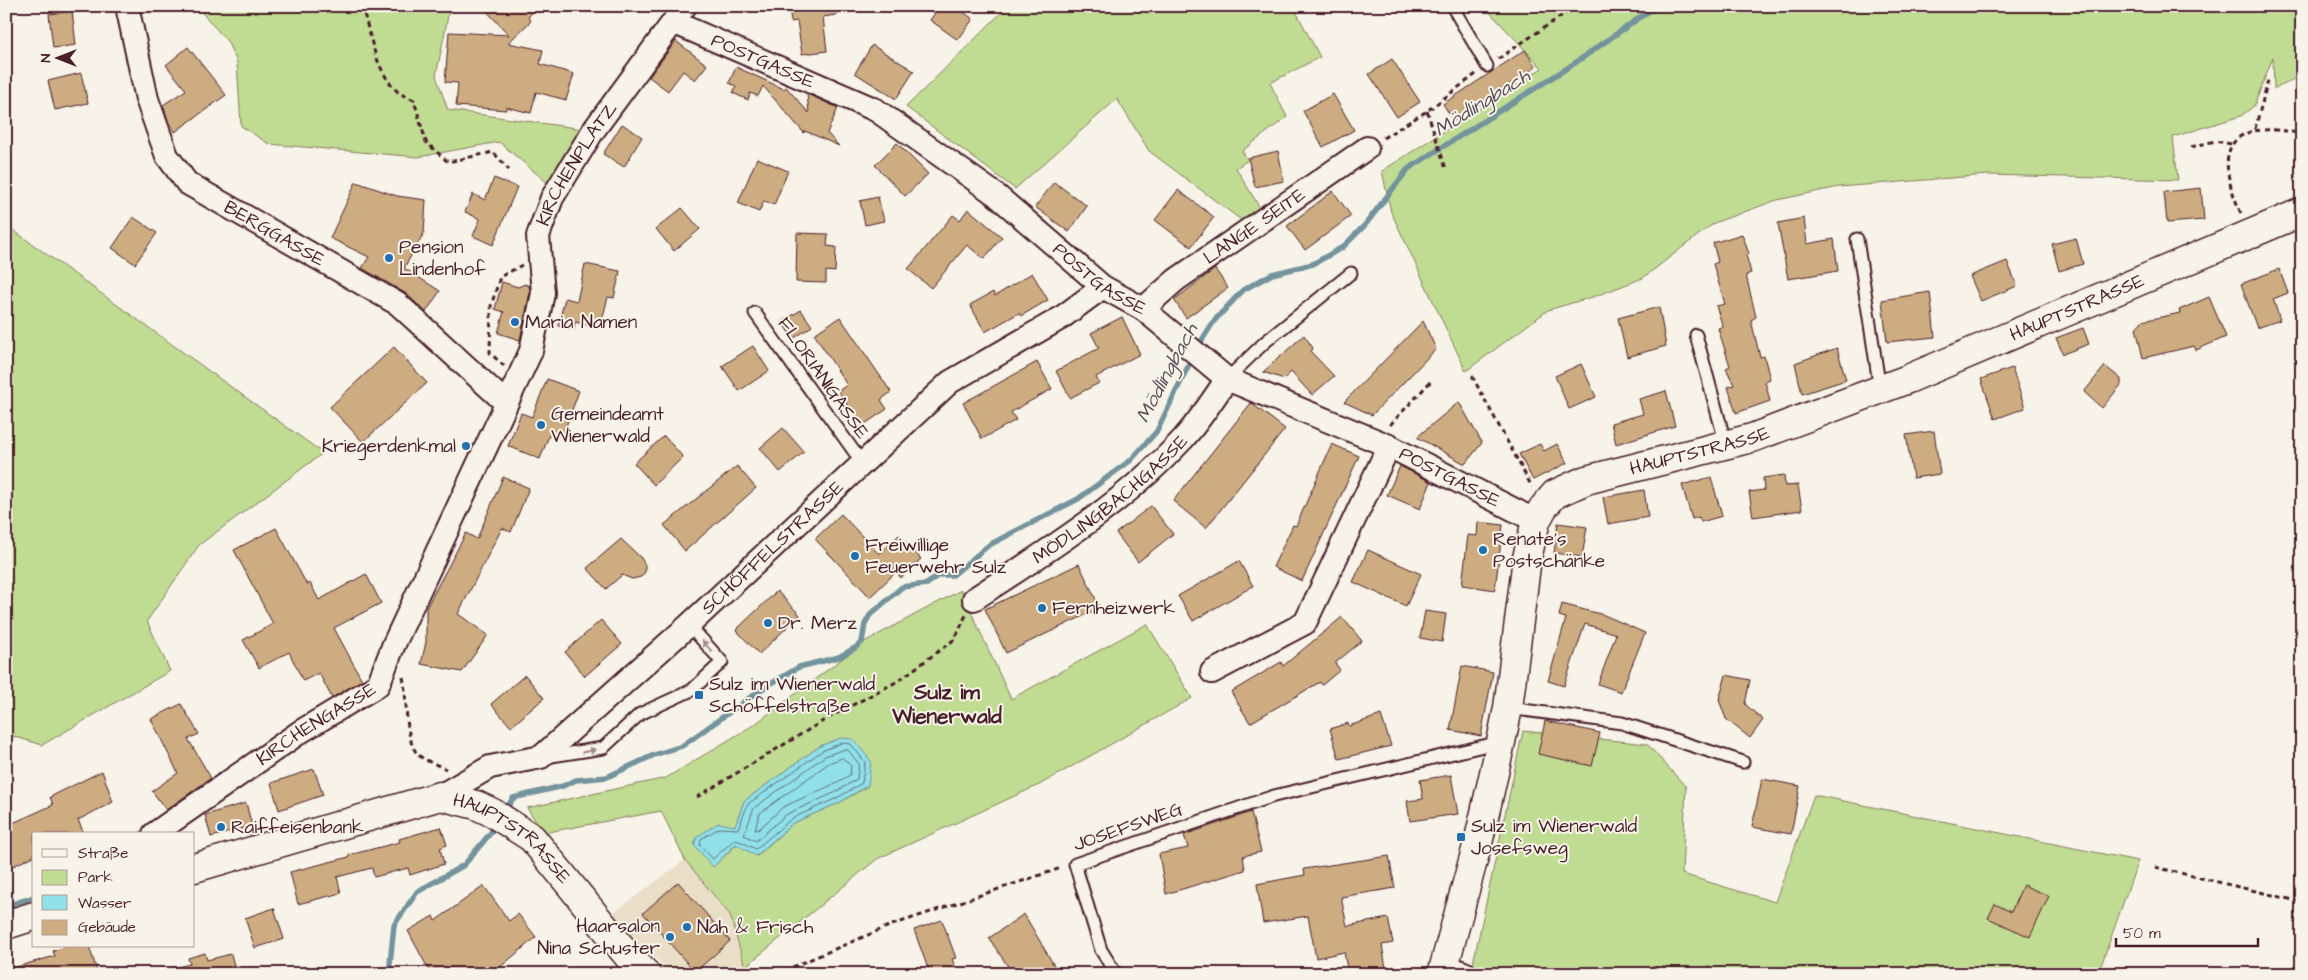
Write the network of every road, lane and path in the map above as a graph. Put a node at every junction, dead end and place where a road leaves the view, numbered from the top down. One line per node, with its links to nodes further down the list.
1 (127, 6): 30 (street, BERGGASSE)
2 (362, 6): 15 (path)
3 (1452, 6): 6 (lane)
4 (1576, 6): 6 (path)
5 (679, 14): 21 (street, POSTGASSE); 26 (street, KIRCHENPLATZ)
6 (1487, 66): 8 (path)
7 (2269, 77): 9 (path)
8 (1427, 111): 13 (path); 14 (path)
9 (2256, 129): 10 (path); 11 (path)
10 (2302, 134)
11 (2232, 144): 12 (path); 17 (path)
12 (2191, 147)
13 (1367, 148): 22 (street, LANGE SEITE)
14 (1446, 169)
15 (509, 170)
16 (2302, 212): 17 (main road, HAUPTSTRASSE)
17 (2250, 234): 29 (main road, HAUPTSTRASSE)
18 (1857, 239): 29 (lane)
19 (1351, 273): 27 (lane)
20 (500, 277): 26 (path)
21 (1103, 287): 22 (street, POSTGASSE); 34 (street, SCHÖFFELSTRASSE)
22 (1143, 309): 27 (street, POSTGASSE)
23 (756, 313): 34 (lane, FLORIANIGASSE)
24 (1696, 334): 32 (lane)
25 (1472, 376): 35 (path)
26 (518, 378): 30 (street, KIRCHENPLATZ)
27 (1227, 378): 31 (street, POSTGASSE); 36 (street, MÖDLINGBACHGASSE)
28 (1432, 380): 31 (path)
29 (1880, 390): 32 (main road, HAUPTSTRASSE)
30 (506, 403): 33 (street, KIRCHENPLATZ)
31 (1382, 443): 35 (street, POSTGASSE); 39 (street)
32 (1726, 445): 35 (main road, HAUPTSTRASSE)
33 (478, 463): 38 (street, KIRCHENGASSE)
34 (863, 464): 37 (street, SCHÖFFELSTRASSE)
35 (1539, 514): 40 (main road)
36 (974, 599): 46 (path)
37 (689, 625): 42 (street, SCHÖFFELSTRASSE); 42 (lane, one-way to 37)
38 (394, 644): 44 (path); 47 (street, KIRCHENGASSE)
39 (1212, 672)
40 (1508, 708): 41 (main road); 43 (lane)
41 (1501, 742): 48 (lane, JOSEFSWEG); 54 (main road)
42 (541, 757): 44 (street)
43 (1743, 762)
44 (466, 780): 45 (street)
45 (440, 796): 50 (main road, HAUPTSTRASSE); 55 (main road, HAUPTSTRASSE)
46 (697, 797)
47 (157, 832)
48 (1074, 864): 56 (path, JOSEFSWEG); 57 (lane)
49 (2155, 867): 51 (path)
50 (195, 868)
51 (2302, 902)
52 (32, 917): 53 (main road)
53 (6, 925)
54 (1451, 971)
55 (646, 974)
56 (776, 974)
57 (1116, 974)

